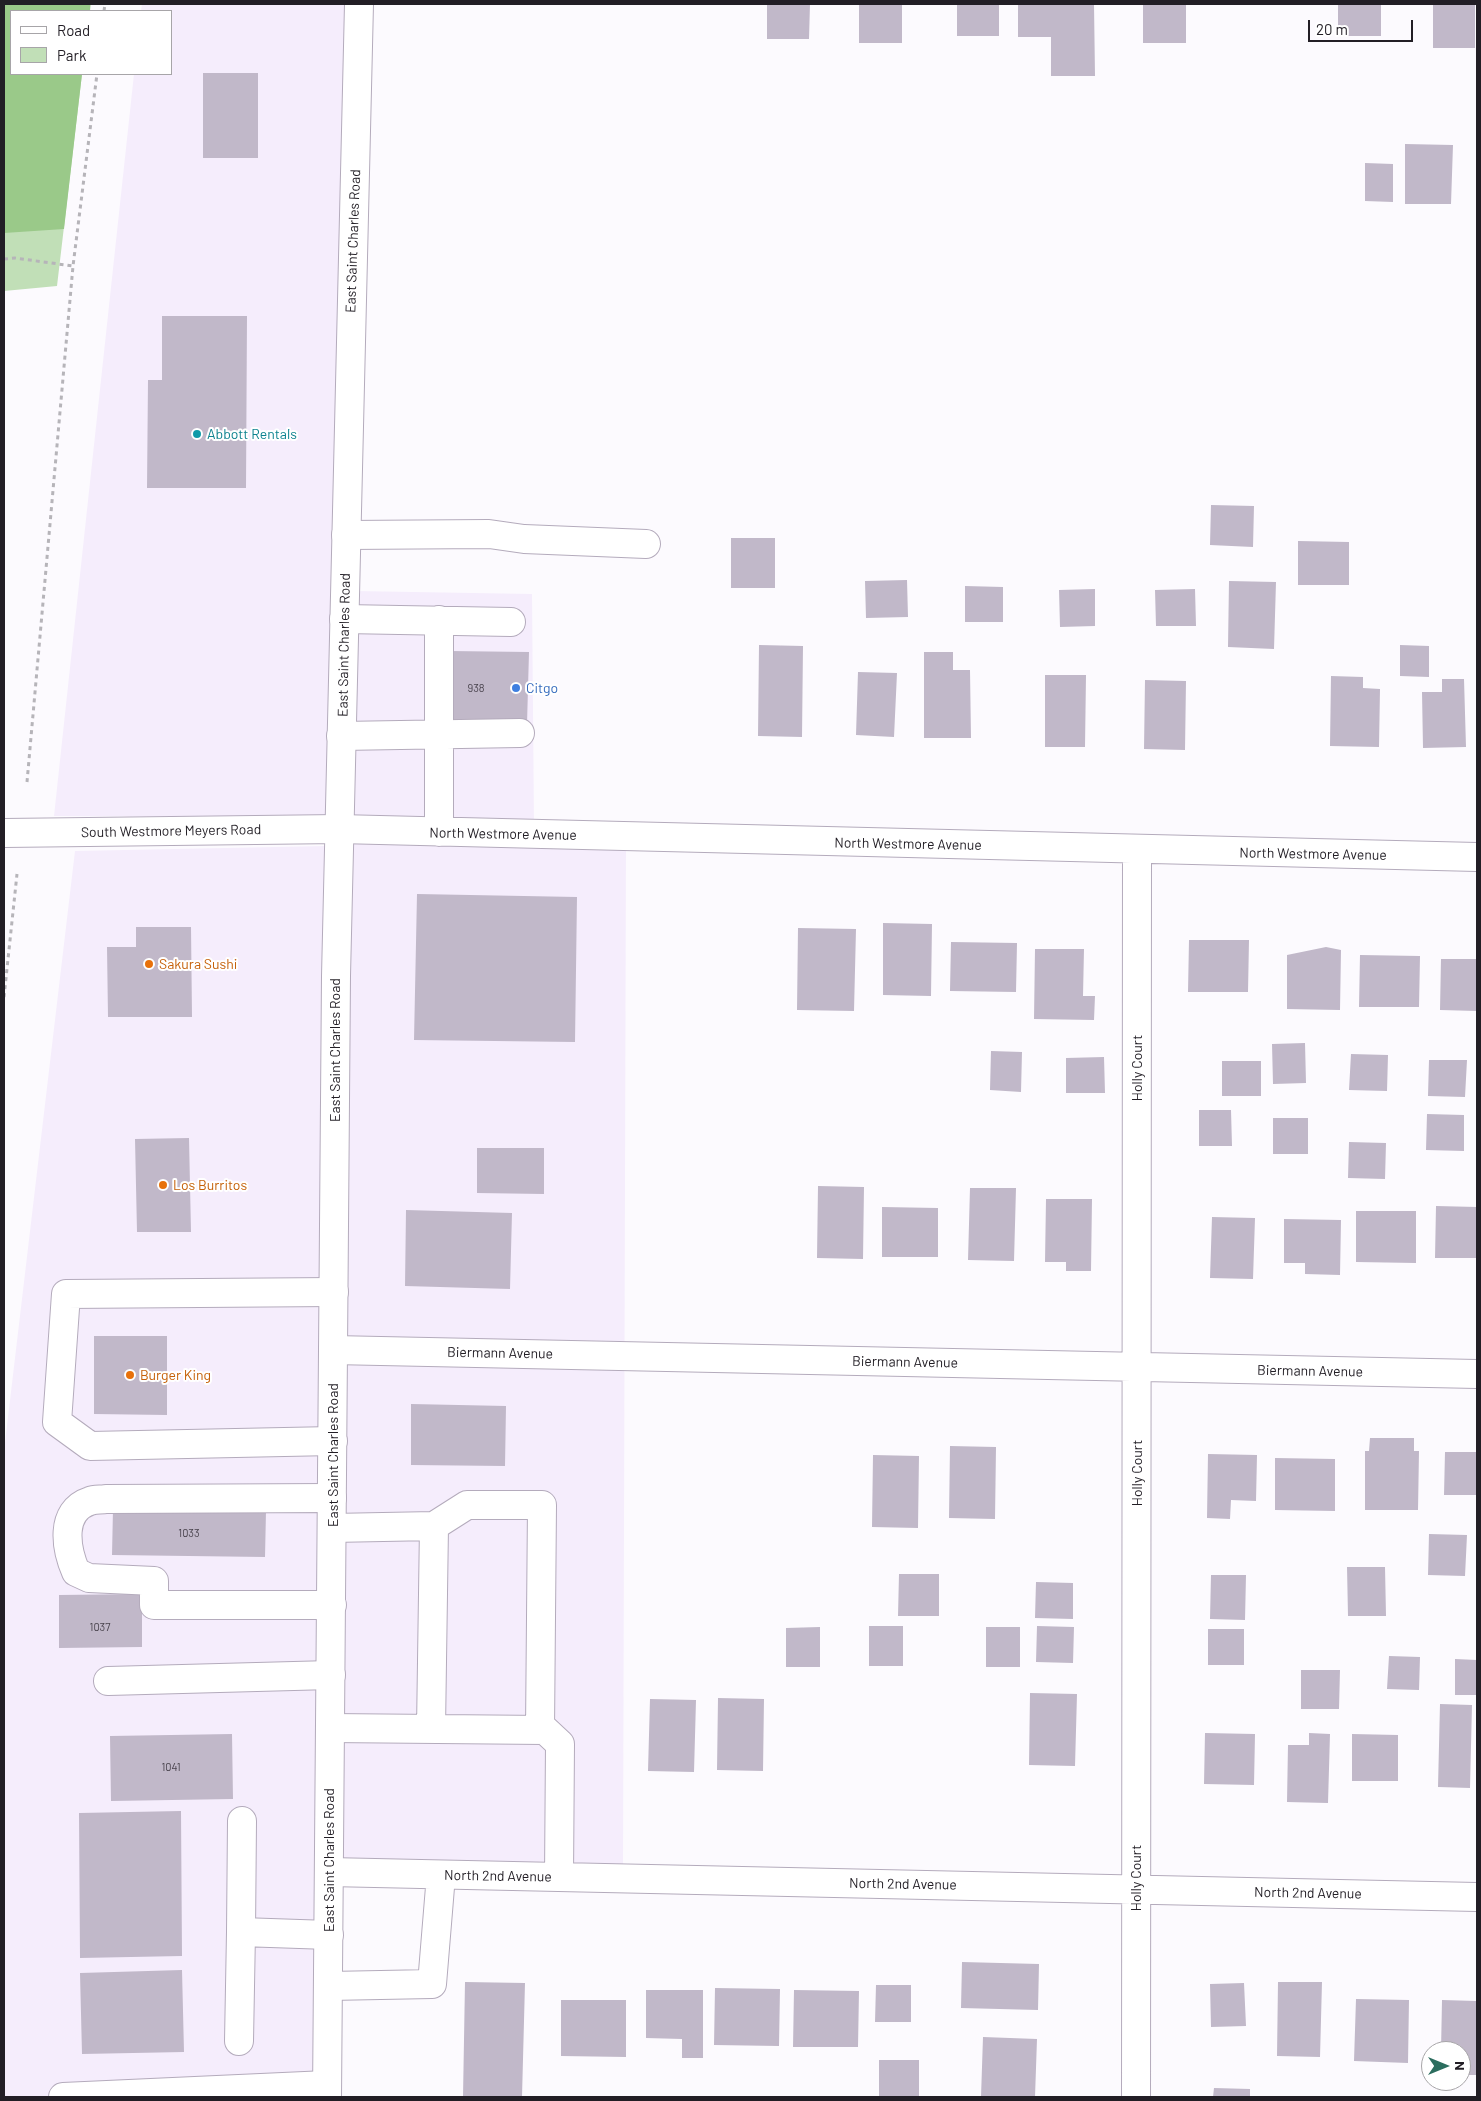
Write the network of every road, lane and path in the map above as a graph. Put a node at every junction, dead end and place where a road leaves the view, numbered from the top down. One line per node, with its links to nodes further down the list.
1 (359, 4): 5 (street, East Saint Charles Road)
2 (97, 75): 4 (path)
3 (4, 259): 4 (path)
4 (73, 266): 13 (path)
5 (346, 534): 6 (street); 7 (street, East Saint Charles Road)
6 (646, 544)
7 (344, 618): 8 (street); 12 (street, East Saint Charles Road)
8 (439, 620): 9 (street); 11 (street)
9 (511, 622)
10 (520, 733): 11 (street)
11 (439, 735): 12 (street); 15 (street)
12 (342, 736): 14 (street, East Saint Charles Road)
13 (27, 782)
14 (339, 829): 15 (street, North Westmore Avenue); 16 (street, South Westmore Meyers Road); 21 (street, East Saint Charles Road)
15 (439, 832): 17 (street, North Westmore Avenue)
16 (4, 833)
17 (1137, 850): 18 (street, North Westmore Avenue); 23 (street, Holly Court)
18 (1477, 858)
19 (18, 874): 20 (path)
20 (4, 997)
21 (334, 1292): 22 (street, East Saint Charles Road); 25 (street)
22 (333, 1350): 23 (street, Biermann Avenue); 25 (street, East Saint Charles Road)
23 (1137, 1367): 24 (street, Biermann Avenue); 39 (street, Holly Court)
24 (1477, 1374)
25 (333, 1441): 26 (street, East Saint Charles Road)
26 (332, 1498): 28 (street, East Saint Charles Road); 29 (street)
27 (434, 1526): 28 (street); 33 (street); 34 (street)
28 (332, 1528): 29 (street, East Saint Charles Road)
29 (332, 1605): 30 (street, East Saint Charles Road)
30 (331, 1675): 31 (street); 32 (street, East Saint Charles Road)
31 (108, 1681)
32 (330, 1728): 33 (street); 36 (street, East Saint Charles Road)
33 (431, 1729): 34 (street)
34 (540, 1730): 38 (street)
35 (242, 1821): 41 (street)
36 (329, 1872): 37 (street, North 2nd Avenue); 42 (street, East Saint Charles Road)
37 (441, 1875): 38 (street, North 2nd Avenue); 43 (street)
38 (559, 1877): 39 (street, North 2nd Avenue)
39 (1136, 1889): 40 (street, North 2nd Avenue); 48 (street, Holly Court)
40 (1477, 1897)
41 (241, 1932): 42 (street); 44 (street)
42 (329, 1935): 43 (street, East Saint Charles Road)
43 (329, 1986): 45 (street, East Saint Charles Road)
44 (239, 2041)
45 (328, 2091): 46 (street)
46 (243, 2093): 47 (street)
47 (63, 2097)
48 (1136, 2097)

